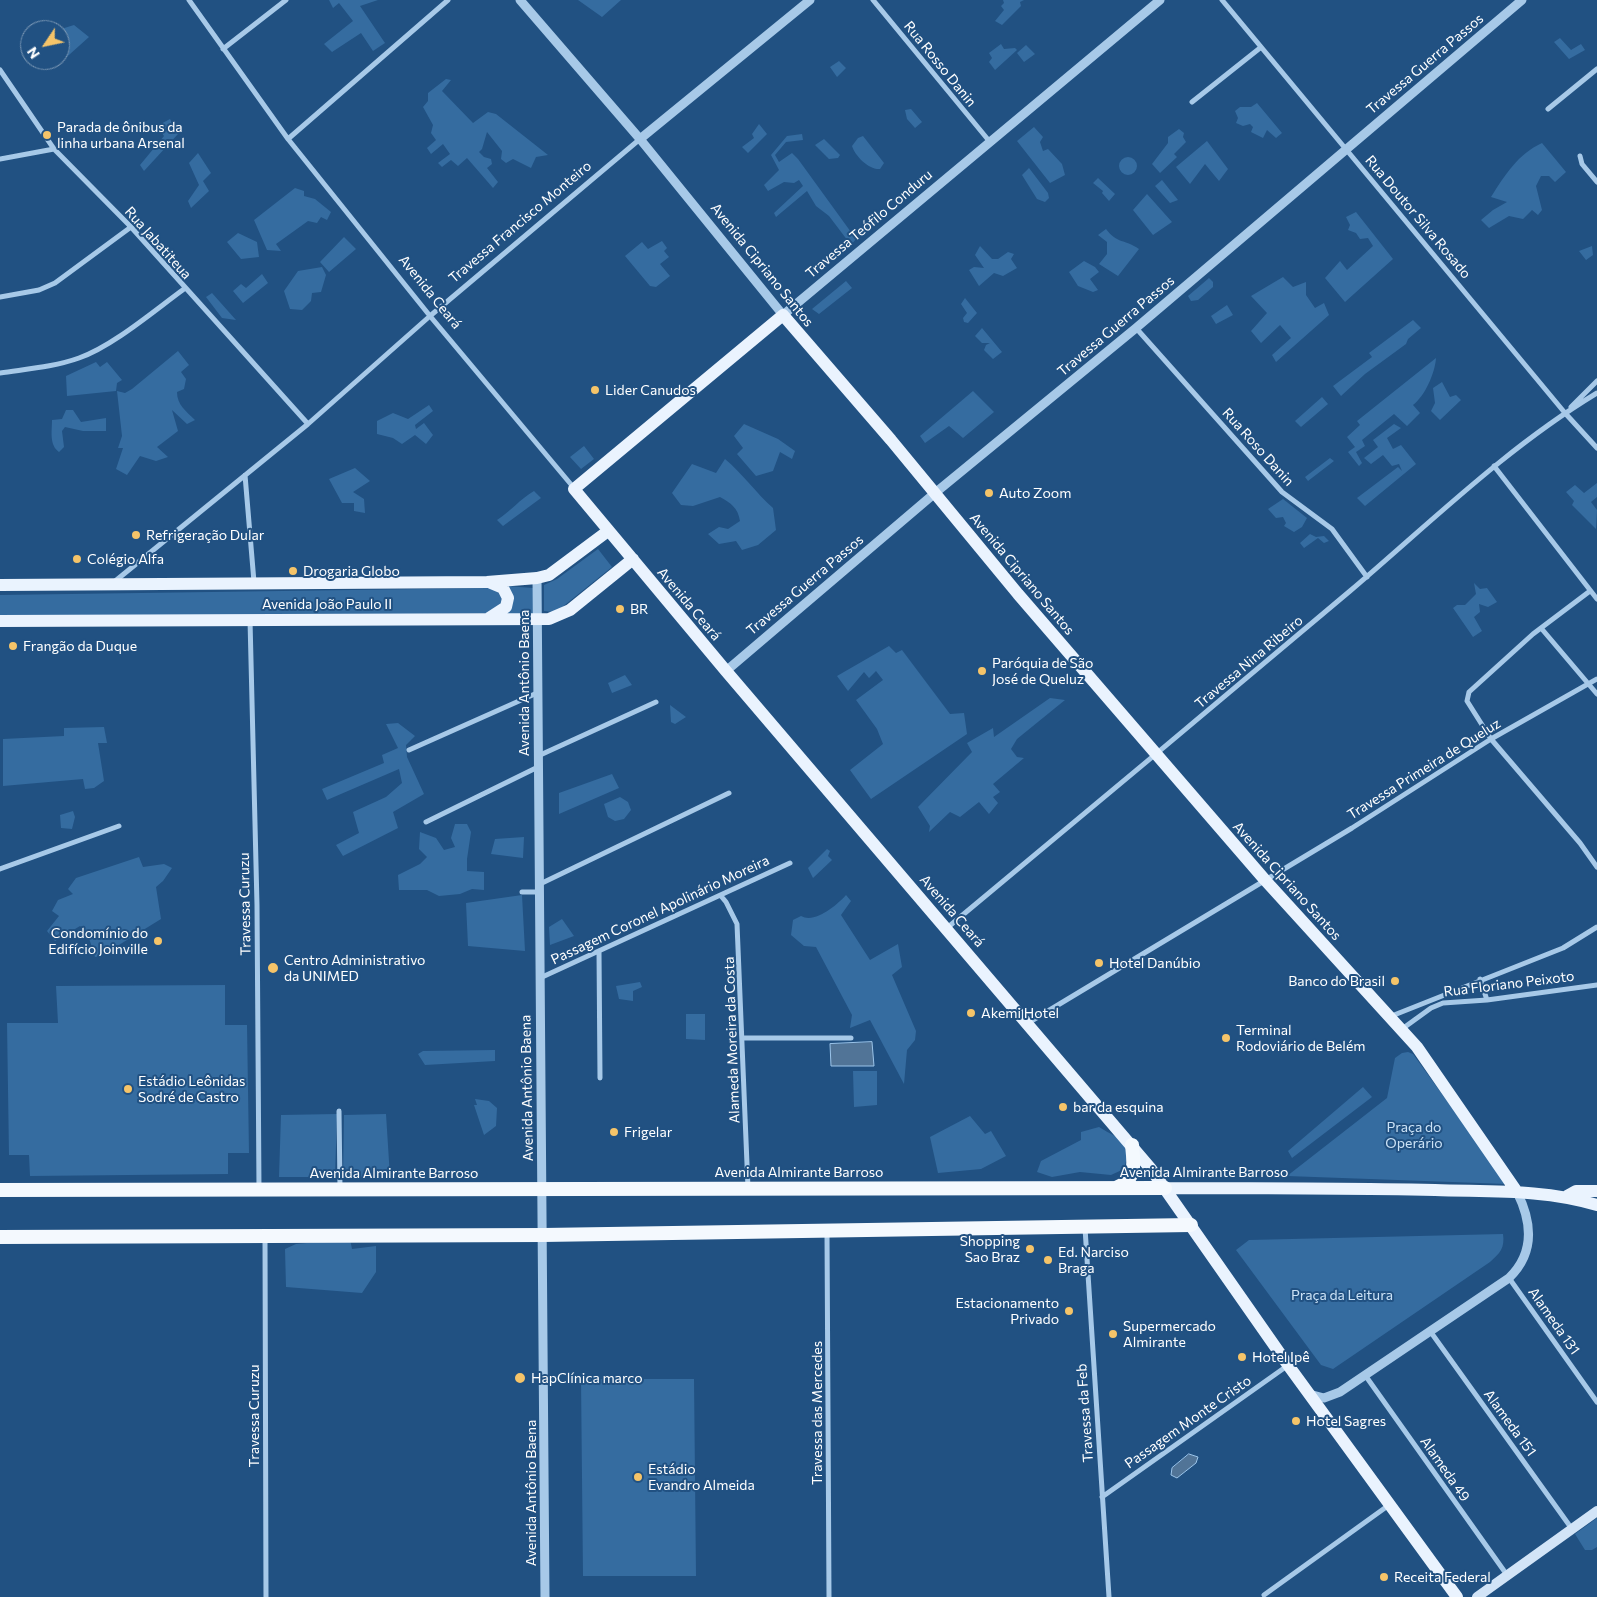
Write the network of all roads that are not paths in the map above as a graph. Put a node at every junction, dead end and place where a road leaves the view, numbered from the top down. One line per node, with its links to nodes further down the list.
1 (189, 0): 11 (street, Avenida Ceará)
2 (286, 0): 11 (street)
3 (448, 0): 16 (street)
4 (520, 0): 17 (street, Avenida Cipriano Santos)
5 (810, 0): 17 (street, Travessa Francisco Monteiro)
6 (873, 0): 18 (street, Rua Rosso Danin)
7 (1160, 0): 18 (street, Travessa Teófilo Conduru)
8 (1222, 0): 10 (street, Rua Doutor Silva Rosado)
9 (1522, 0): 20 (street, Travessa Guerra Passos)
10 (1260, 48): 14 (street); 20 (street, Rua Doutor Silva Rosado)
11 (223, 49): 16 (street, Avenida Ceará)
12 (1597, 69): 15 (street)
13 (0, 70): 19 (street, Rua Jabatiteua)
14 (1192, 102)
15 (1548, 109)
16 (288, 139): 28 (street, Avenida Ceará)
17 (640, 139): 27 (street, Avenida Cipriano Santos); 28 (street, Travessa Francisco Monteiro)
18 (990, 143): 27 (street, Travessa Teófilo Conduru)
19 (54, 149): 22 (street); 24 (street, Rua Jabatiteua)
20 (1347, 149): 29 (street, Travessa Guerra Passos); 33 (street, Rua Doutor Silva Rosado)
21 (1580, 156): 23 (street)
22 (0, 159)
23 (1597, 182)
24 (131, 228): 25 (street, Rua Jabatiteua); 26 (street)
25 (184, 289): 30 (street); 34 (street, Rua Jabatiteua)
26 (0, 297)
27 (783, 315): 38 (main road, Travessa Teófilo Conduru); 39 (main road, Avenida Cipriano Santos)
28 (430, 316): 34 (street, Travessa Francisco Monteiro); 38 (street, Avenida Ceará)
29 (1136, 328): 39 (street, Travessa Guerra Passos); 42 (street, Rua Roso Danin)
30 (0, 373)
31 (1597, 380): 33 (street, Travessa Nina Ribeiro)
32 (1597, 393): 33 (street, Travessa Nina Ribeiro)
33 (1565, 412): 35 (street, Rua Doutor Silva Rosado); 36 (street, Travessa Nina Ribeiro)
34 (308, 424): 37 (street, Travessa Francisco Monteiro)
35 (1597, 448)
36 (1494, 466): 42 (street, Travessa Nina Ribeiro); 48 (street)
37 (246, 476): 44 (street); 46 (street, Travessa Francisco Monteiro)
38 (574, 489): 40 (main road, Avenida Ceará)
39 (935, 493): 55 (street, Travessa Guerra Passos); 63 (main road, Avenida Cipriano Santos)
40 (608, 531): 41 (main road, Avenida Ceará); 43 (main road, Avenida João Paulo II)
41 (633, 559): 52 (main road, Avenida João Paulo II); 55 (main road, Avenida Ceará)
42 (1367, 577): 63 (street, Travessa Nina Ribeiro)
43 (537, 578): 45 (main road, Avenida João Paulo II); 52 (street, Avenida Antônio Baena)
44 (254, 582): 45 (main road, Avenida João Paulo II); 46 (main road, Avenida João Paulo II)
45 (487, 582): 50 (main road)
46 (113, 583): 47 (main road, Avenida João Paulo II)
47 (0, 585)
48 (1590, 591): 49 (street); 54 (street)
49 (1597, 599)
50 (489, 618): 51 (main road, Avenida João Paulo II); 52 (main road, Avenida João Paulo II)
51 (250, 619): 53 (main road, Avenida João Paulo II); 96 (street, Travessa Curuzu)
52 (537, 619): 58 (street, Avenida Antônio Baena)
53 (0, 621)
54 (1541, 628): 57 (street); 61 (street)
55 (726, 671): 77 (main road, Avenida Ceará)
56 (1597, 679): 57 (street, Travessa Primeira de Queluz)
57 (1588, 684): 59 (street); 61 (street, Travessa Primeira de Queluz)
58 (537, 693): 62 (street); 64 (street, Avenida Antônio Baena)
59 (1597, 694)
60 (656, 702): 64 (street)
61 (1491, 739): 70 (street); 72 (street, Travessa Primeira de Queluz)
62 (409, 750)
63 (1157, 754): 72 (main road, Avenida Cipriano Santos); 77 (street, Travessa Nina Ribeiro)
64 (538, 757): 65 (street, Avenida Antônio Baena)
65 (538, 767): 67 (street); 73 (street, Avenida Antônio Baena)
66 (729, 792): 73 (street)
67 (426, 822)
68 (119, 826): 71 (street)
69 (790, 863): 75 (street, Passagem Coronel Apolinário Moreira)
70 (1597, 867)
71 (0, 869)
72 (1265, 880): 83 (main road, Avenida Cipriano Santos); 84 (street, Travessa Primeira de Queluz)
73 (539, 888): 74 (street); 79 (street, Avenida Antônio Baena)
74 (522, 892)
75 (721, 896): 78 (street, Passagem Coronel Apolinário Moreira); 86 (street, Alameda Moreira da Costa)
76 (1597, 927): 80 (street, Rua Floriano Peixoto)
77 (947, 928): 84 (main road, Avenida Ceará)
78 (599, 951): 79 (street, Passagem Coronel Apolinário Moreira); 88 (street)
79 (540, 978): 92 (street, Avenida Antônio Baena)
80 (1480, 979): 82 (street); 83 (street, Rua Floriano Peixoto)
81 (1597, 985): 82 (street, Rua Floriano Peixoto)
82 (1487, 1000): 85 (street, Rua Floriano Peixoto)
83 (1389, 1017): 85 (main road, Avenida Cipriano Santos)
84 (1028, 1023): 90 (main road, Avenida Ceará)
85 (1402, 1029): 99 (main road, Avenida Cipriano Santos)
86 (743, 1038): 87 (street); 93 (street, Alameda Moreira da Costa)
87 (850, 1038)
88 (600, 1078)
89 (339, 1111): 97 (street)
90 (1132, 1145): 91 (main road, Avenida Ceará); 94 (highway)
91 (1165, 1188): 94 (highway, Avenida Almirante Barroso); 99 (main road, Avenida Almirante Barroso); 102 (main road, Avenida Ceará)
92 (542, 1189): 93 (highway, Avenida Almirante Barroso); 97 (highway, Avenida Almirante Barroso); 105 (street, Avenida Antônio Baena)
93 (748, 1189): 94 (highway, Avenida Almirante Barroso)
94 (1115, 1189)
95 (0, 1190): 96 (highway, Avenida Almirante Barroso)
96 (259, 1190): 97 (highway, Avenida Almirante Barroso)
97 (340, 1190)
98 (1597, 1191): 100 (main road)
99 (1518, 1192): 100 (main road, Avenida Almirante Barroso); 108 (street)
100 (1567, 1196): 101 (main road, Avenida Almirante Barroso)
101 (1597, 1205)
102 (1191, 1226): 103 (highway); 110 (main road, Avenida Ceará)
103 (1085, 1227): 104 (highway); 114 (street, Travessa da Feb)
104 (827, 1230): 105 (highway); 122 (street, Travessa das Mercedes)
105 (543, 1235): 106 (highway); 121 (street, Avenida Antônio Baena)
106 (265, 1236): 107 (highway); 120 (street, Travessa Curuzu)
107 (0, 1237)
108 (1509, 1278): 109 (street); 113 (street, Alameda 131)
109 (1430, 1331): 111 (street); 117 (street, Alameda 151)
110 (1288, 1365): 112 (main road, Avenida Ceará); 114 (street, Passagem Monte Cristo)
111 (1365, 1375): 112 (street); 118 (street, Alameda 49)
112 (1309, 1394): 115 (main road, Avenida Ceará)
113 (1597, 1402)
114 (1102, 1497): 123 (street, Travessa da Feb)
115 (1390, 1504): 119 (street); 124 (main road, Avenida Ceará)
116 (1597, 1511): 117 (main road)
117 (1572, 1529): 118 (main road)
118 (1507, 1576): 125 (main road)
119 (1264, 1595)
120 (266, 1597)
121 (545, 1597)
122 (830, 1597)
123 (1109, 1597)
124 (1457, 1597)
125 (1477, 1597)

